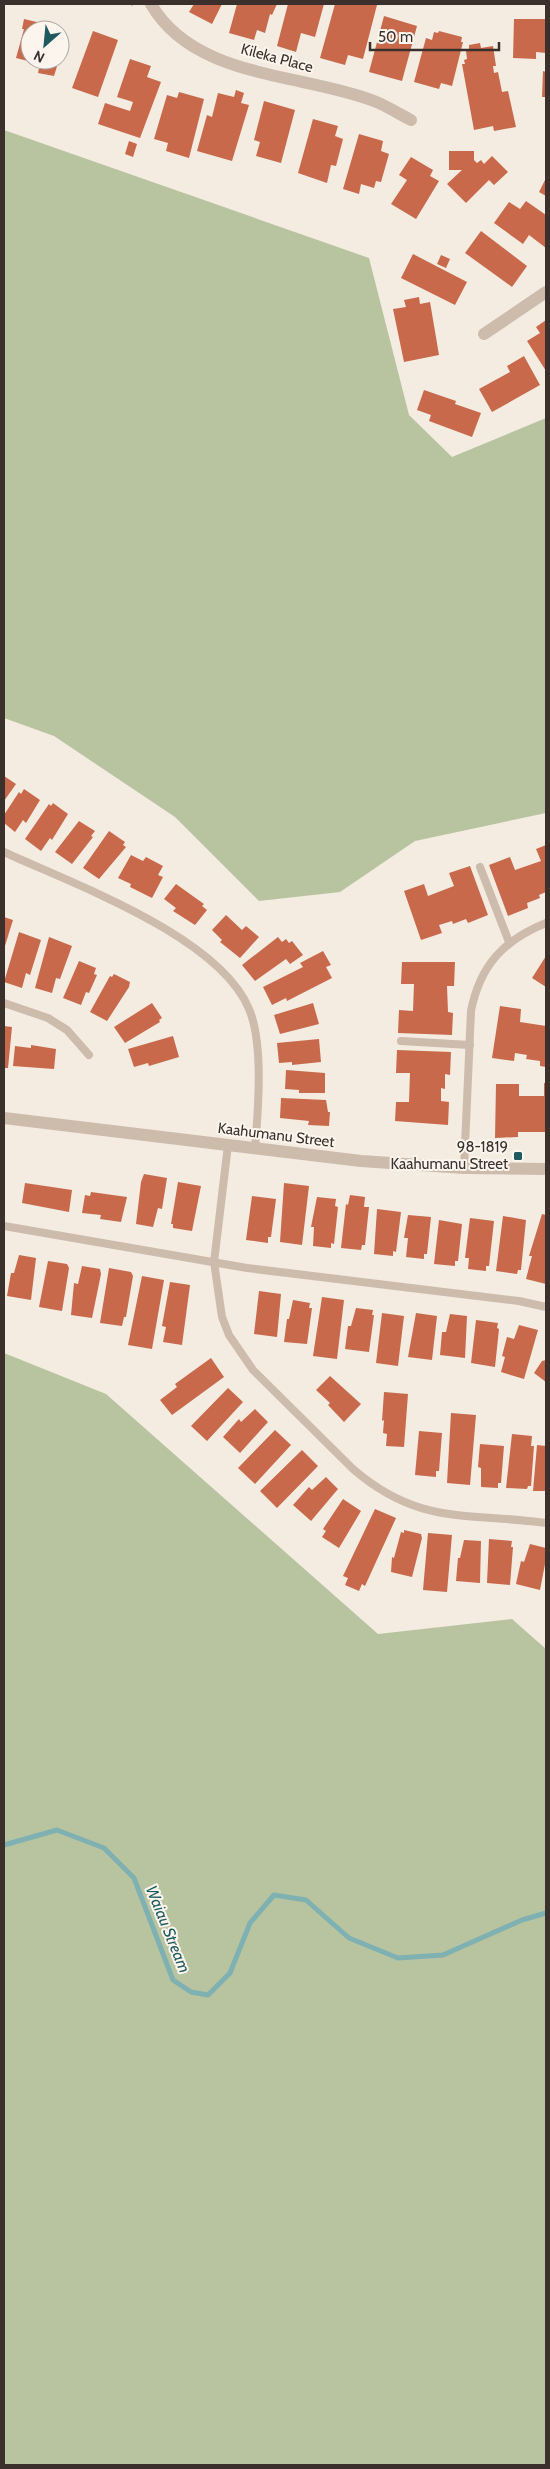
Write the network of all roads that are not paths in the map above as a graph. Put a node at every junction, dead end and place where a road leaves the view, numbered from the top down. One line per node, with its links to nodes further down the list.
1 (151, 4): 2 (street, Kileka Place)
2 (411, 120)
3 (546, 292): 4 (street)
4 (484, 334)
5 (4, 852): 15 (lane)
6 (480, 867): 8 (lane)
7 (546, 923): 8 (lane)
8 (509, 942): 11 (lane)
9 (4, 1003): 12 (lane)
10 (401, 1041): 11 (lane)
11 (470, 1044): 16 (lane)
12 (89, 1055)
13 (4, 1118): 14 (street, Kaahumanu Street)
14 (228, 1145): 15 (street, Kaahumanu Street); 19 (lane)
15 (255, 1149): 16 (street, Kaahumanu Street)
16 (464, 1168): 17 (street, Kaahumanu Street)
17 (546, 1169)
18 (4, 1226): 19 (lane)
19 (214, 1262): 20 (lane); 21 (lane)
20 (546, 1307)
21 (546, 1523)

